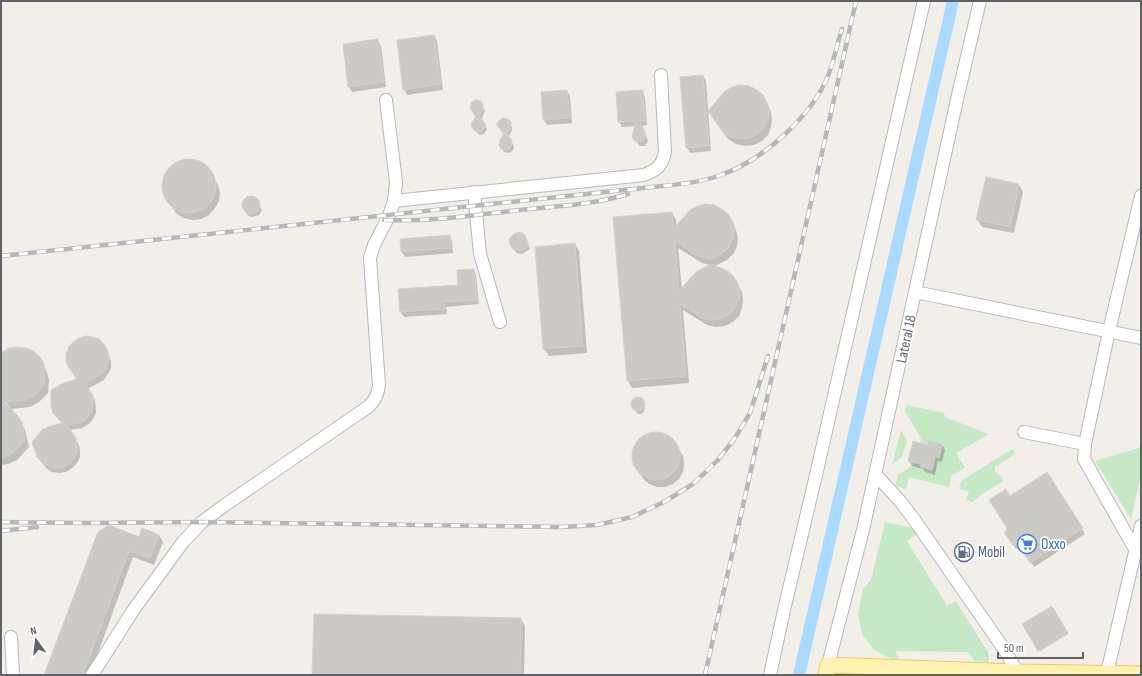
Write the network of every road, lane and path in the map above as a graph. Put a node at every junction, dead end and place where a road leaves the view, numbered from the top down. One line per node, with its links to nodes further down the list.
1 (924, 1): 24 (street)
2 (980, 1): 8 (street, Lateral 18)
3 (661, 75): 5 (street)
4 (386, 100): 7 (street)
5 (474, 192): 7 (street); 9 (street)
6 (1141, 196): 10 (street)
7 (394, 201): 23 (street)
8 (915, 292): 10 (street); 14 (street, Lateral 18)
9 (500, 322)
10 (1109, 331): 11 (street); 13 (street)
11 (1141, 338)
12 (1024, 432): 13 (street)
13 (1085, 444): 16 (street)
14 (876, 475): 18 (street, Lateral 18); 19 (street)
15 (1141, 526): 16 (street)
16 (1136, 551): 20 (street)
17 (11, 637): 22 (street)
18 (827, 670): 19 (main road)
19 (1017, 672): 20 (main road)
20 (1106, 674): 21 (main road)
21 (1141, 674)
22 (12, 675)
23 (92, 675)
24 (770, 675)

